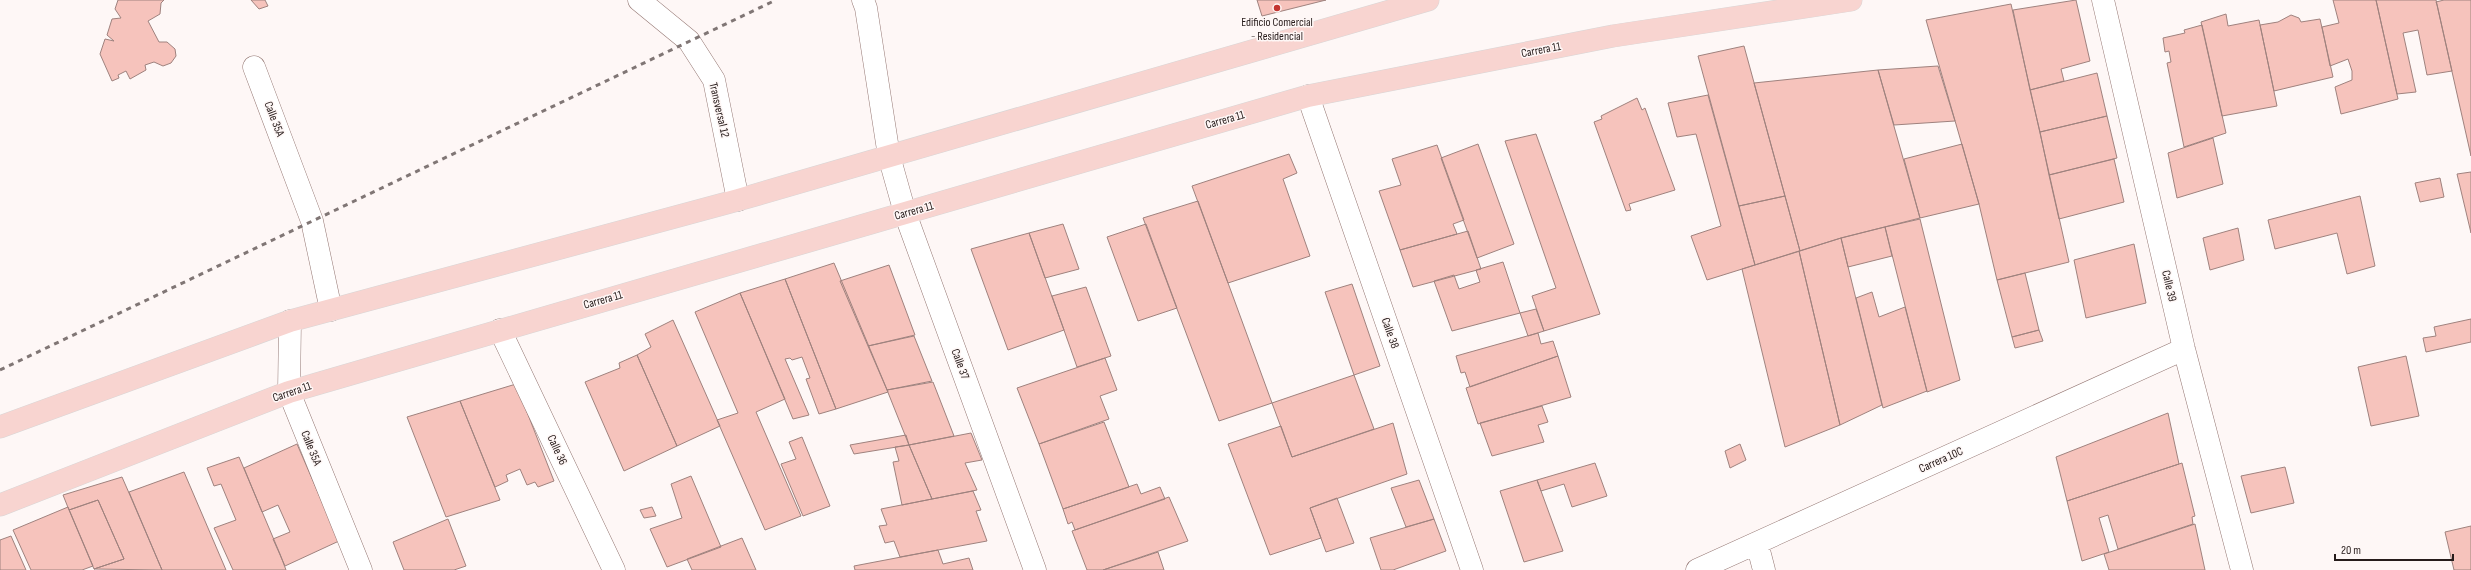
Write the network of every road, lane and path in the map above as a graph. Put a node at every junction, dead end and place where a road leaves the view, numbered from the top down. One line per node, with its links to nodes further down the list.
1 (639, 0): 9 (street, Transversal 12)
2 (863, 0): 8 (street, Calle 37)
3 (1428, 0): 8 (main road)
4 (1851, 0): 7 (main road, Carrera 11)
5 (2102, 0): 14 (street, Calle 39)
6 (254, 67): 11 (street, Calle 35A)
7 (1308, 96): 10 (main road, Carrera 11); 22 (street, Calle 38)
8 (889, 156): 9 (main road); 10 (street, Calle 37)
9 (738, 200): 11 (main road)
10 (905, 213): 13 (main road, Carrera 11); 21 (street, Calle 37)
11 (331, 310): 12 (main road)
12 (290, 321): 15 (street, Calle 35A); 16 (main road)
13 (500, 330): 15 (main road, Carrera 11); 20 (street, Calle 36)
14 (2184, 349): 18 (street, Carrera 10C); 25 (street, Calle 39)
15 (289, 392): 17 (main road, Carrera 11); 19 (street, Calle 35A)
16 (0, 427)
17 (0, 505)
18 (1757, 543): 23 (street, Carrera 10C); 24 (street)
19 (360, 570)
20 (614, 570)
21 (1035, 570)
22 (1472, 570)
23 (1697, 570)
24 (1764, 570)
25 (2242, 570)

